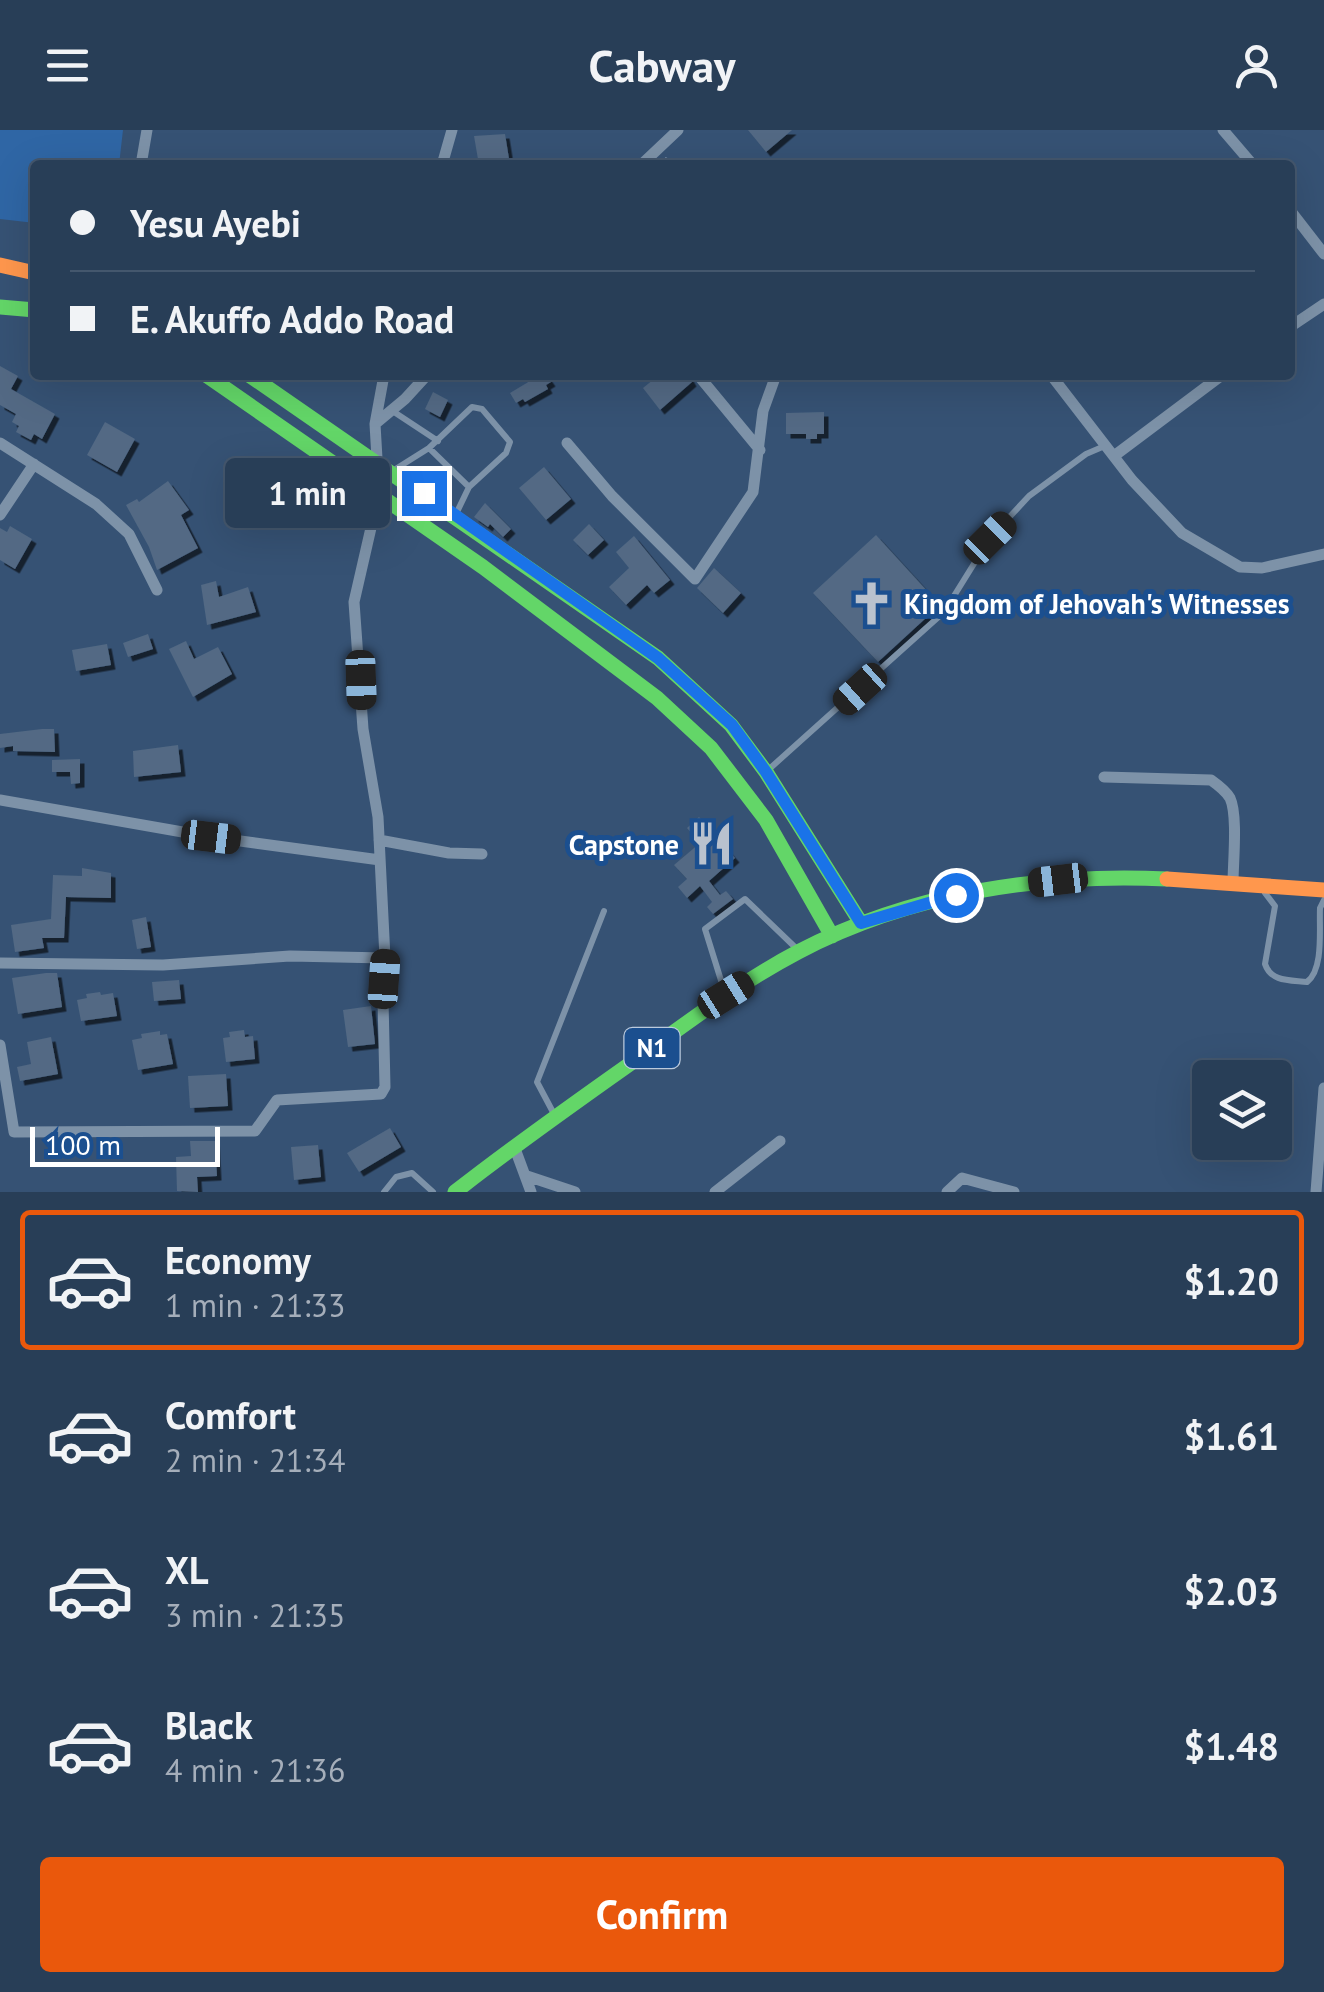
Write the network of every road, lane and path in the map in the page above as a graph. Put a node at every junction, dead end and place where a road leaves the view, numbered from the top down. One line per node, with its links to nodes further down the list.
1 (147, 130): 5 (street)
2 (452, 130): 6 (street)
3 (678, 130): 7 (street)
4 (1223, 130): 8 (street)
5 (142, 160)
6 (443, 160)
7 (646, 160)
8 (1249, 160)
9 (1295, 216): 10 (street)
10 (1324, 254)
11 (0, 265): 12 (main road)
12 (30, 272)
13 (1324, 304): 16 (street)
14 (0, 307): 15 (main road)
15 (30, 310)
16 (1295, 324)
17 (213, 380): 37 (main road)
18 (256, 380): 33 (main road)
19 (383, 380): 26 (street)
20 (422, 380): 25 (street)
21 (702, 380): 31 (street)
22 (774, 380): 31 (street)
23 (1054, 380): 32 (street)
24 (1215, 380): 32 (street)
25 (391, 410): 26 (street); 27 (lane)
26 (375, 424): 33 (street)
27 (438, 441): 30 (lane); 36 (lane)
28 (0, 442): 34 (street)
29 (567, 443): 31 (street)
30 (430, 448): 35 (lane); 36 (lane)
31 (760, 450)
32 (1111, 450): 40 (street); 42 (lane)
33 (376, 462): 35 (main road); 37 (street)
34 (34, 464): 38 (street); 41 (street)
35 (392, 472): 39 (main road)
36 (469, 487): 39 (lane)
37 (379, 493): 45 (street); 54 (main road)
38 (0, 514)
39 (455, 515): 42 (main road)
40 (1322, 560)
41 (156, 590)
42 (766, 772): 53 (main road)
43 (1104, 777): 48 (street)
44 (0, 800): 47 (street)
45 (379, 840): 46 (street); 47 (street)
46 (482, 854)
47 (380, 860): 56 (street)
48 (1232, 883): 49 (main road, N1); 53 (main road, N1)
49 (1256, 885): 50 (main road, N1); 51 (lane)
50 (1324, 890)
51 (1324, 900)
52 (604, 912): 61 (lane)
53 (861, 923): 54 (main road, N1)
54 (832, 936): 55 (main road, N1)
55 (799, 951): 58 (main road, N1); 58 (lane)
56 (386, 958): 57 (street); 62 (street)
57 (0, 963)
58 (726, 995): 61 (main road, N1)
59 (0, 1045): 62 (street)
60 (1324, 1088): 75 (street)
61 (555, 1115): 65 (main road, N1)
62 (14, 1132): 63 (street)
63 (0, 1136)
64 (780, 1141): 72 (street)
65 (514, 1146): 66 (street); 69 (main road, N1)
66 (527, 1176): 70 (street); 71 (street)
67 (384, 1192): 68 (lane)
68 (433, 1192)
69 (455, 1192)
70 (531, 1192)
71 (575, 1192)
72 (715, 1192)
73 (947, 1192): 74 (street)
74 (1014, 1192)
75 (1316, 1192)

